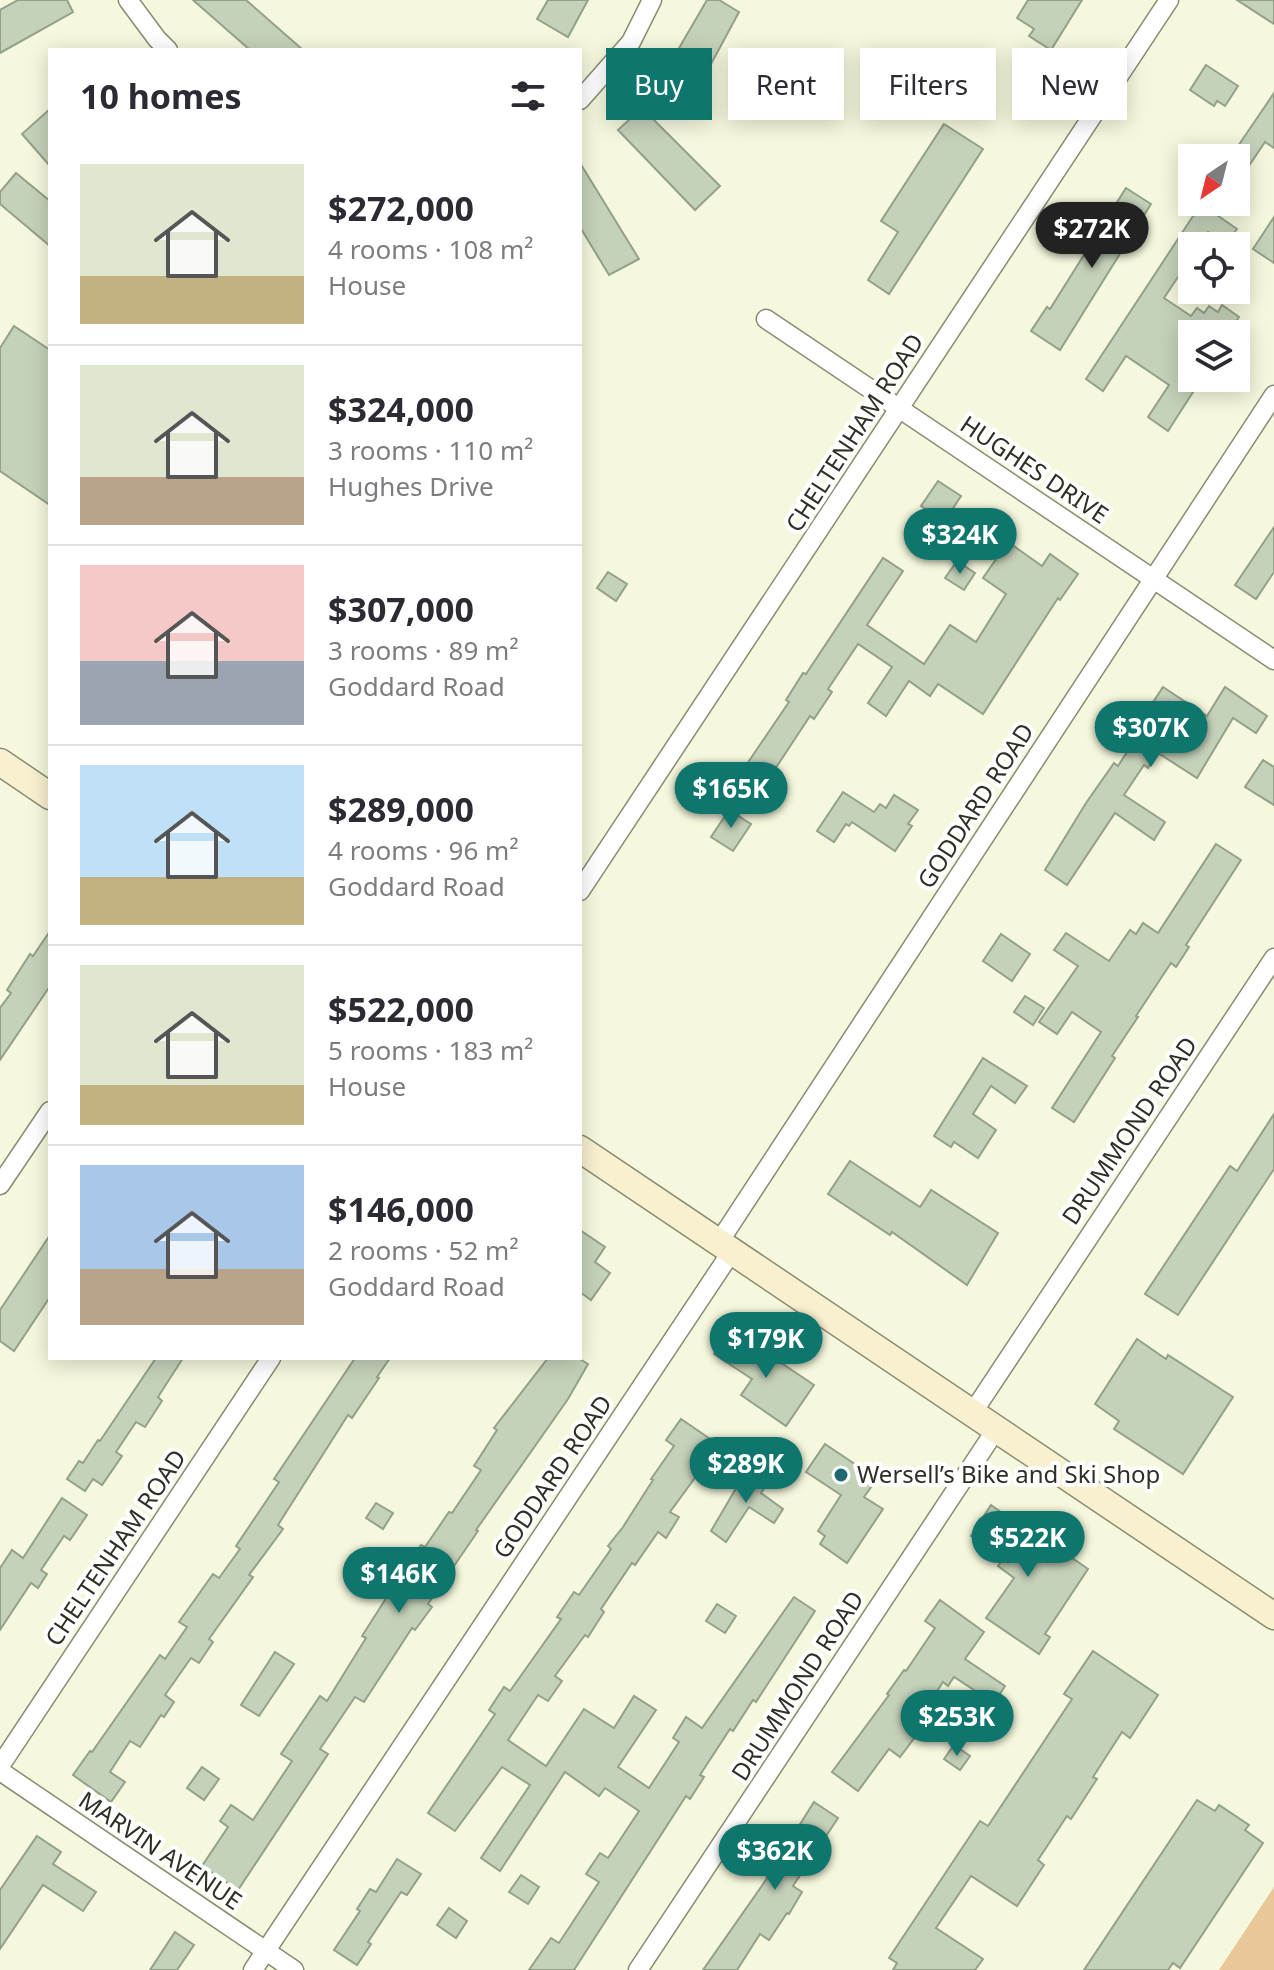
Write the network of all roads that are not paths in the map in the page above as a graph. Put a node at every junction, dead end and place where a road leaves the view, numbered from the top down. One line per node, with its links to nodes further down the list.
1 (128, 0): 4 (street)
2 (652, 0): 5 (street)
3 (1169, 0): 8 (street, CHELTENHAM ROAD)
4 (166, 48)
5 (582, 98)
6 (766, 319): 8 (street, HUGHES DRIVE)
7 (1274, 395): 9 (street, GODDARD ROAD)
8 (900, 408): 9 (street, HUGHES DRIVE); 13 (street, CHELTENHAM ROAD)
9 (1153, 580): 10 (street, HUGHES DRIVE); 18 (street, GODDARD ROAD)
10 (1274, 660)
11 (0, 762): 12 (main road)
12 (48, 795)
13 (582, 888)
14 (1274, 958): 20 (street, DRUMMOND ROAD)
15 (48, 1114): 17 (street)
16 (582, 1150): 18 (main road)
17 (0, 1185)
18 (726, 1247): 20 (main road); 24 (street, GODDARD ROAD)
19 (270, 1360): 23 (street, CHELTENHAM ROAD)
20 (973, 1412): 21 (main road)
21 (997, 1428): 22 (main road); 27 (street, DRUMMOND ROAD)
22 (1272, 1609)
23 (0, 1768): 24 (street, MARVIN AVENUE)
24 (266, 1951): 25 (street, GODDARD ROAD); 26 (street, MARVIN AVENUE)
25 (253, 1970)
26 (294, 1970)
27 (638, 1970)

